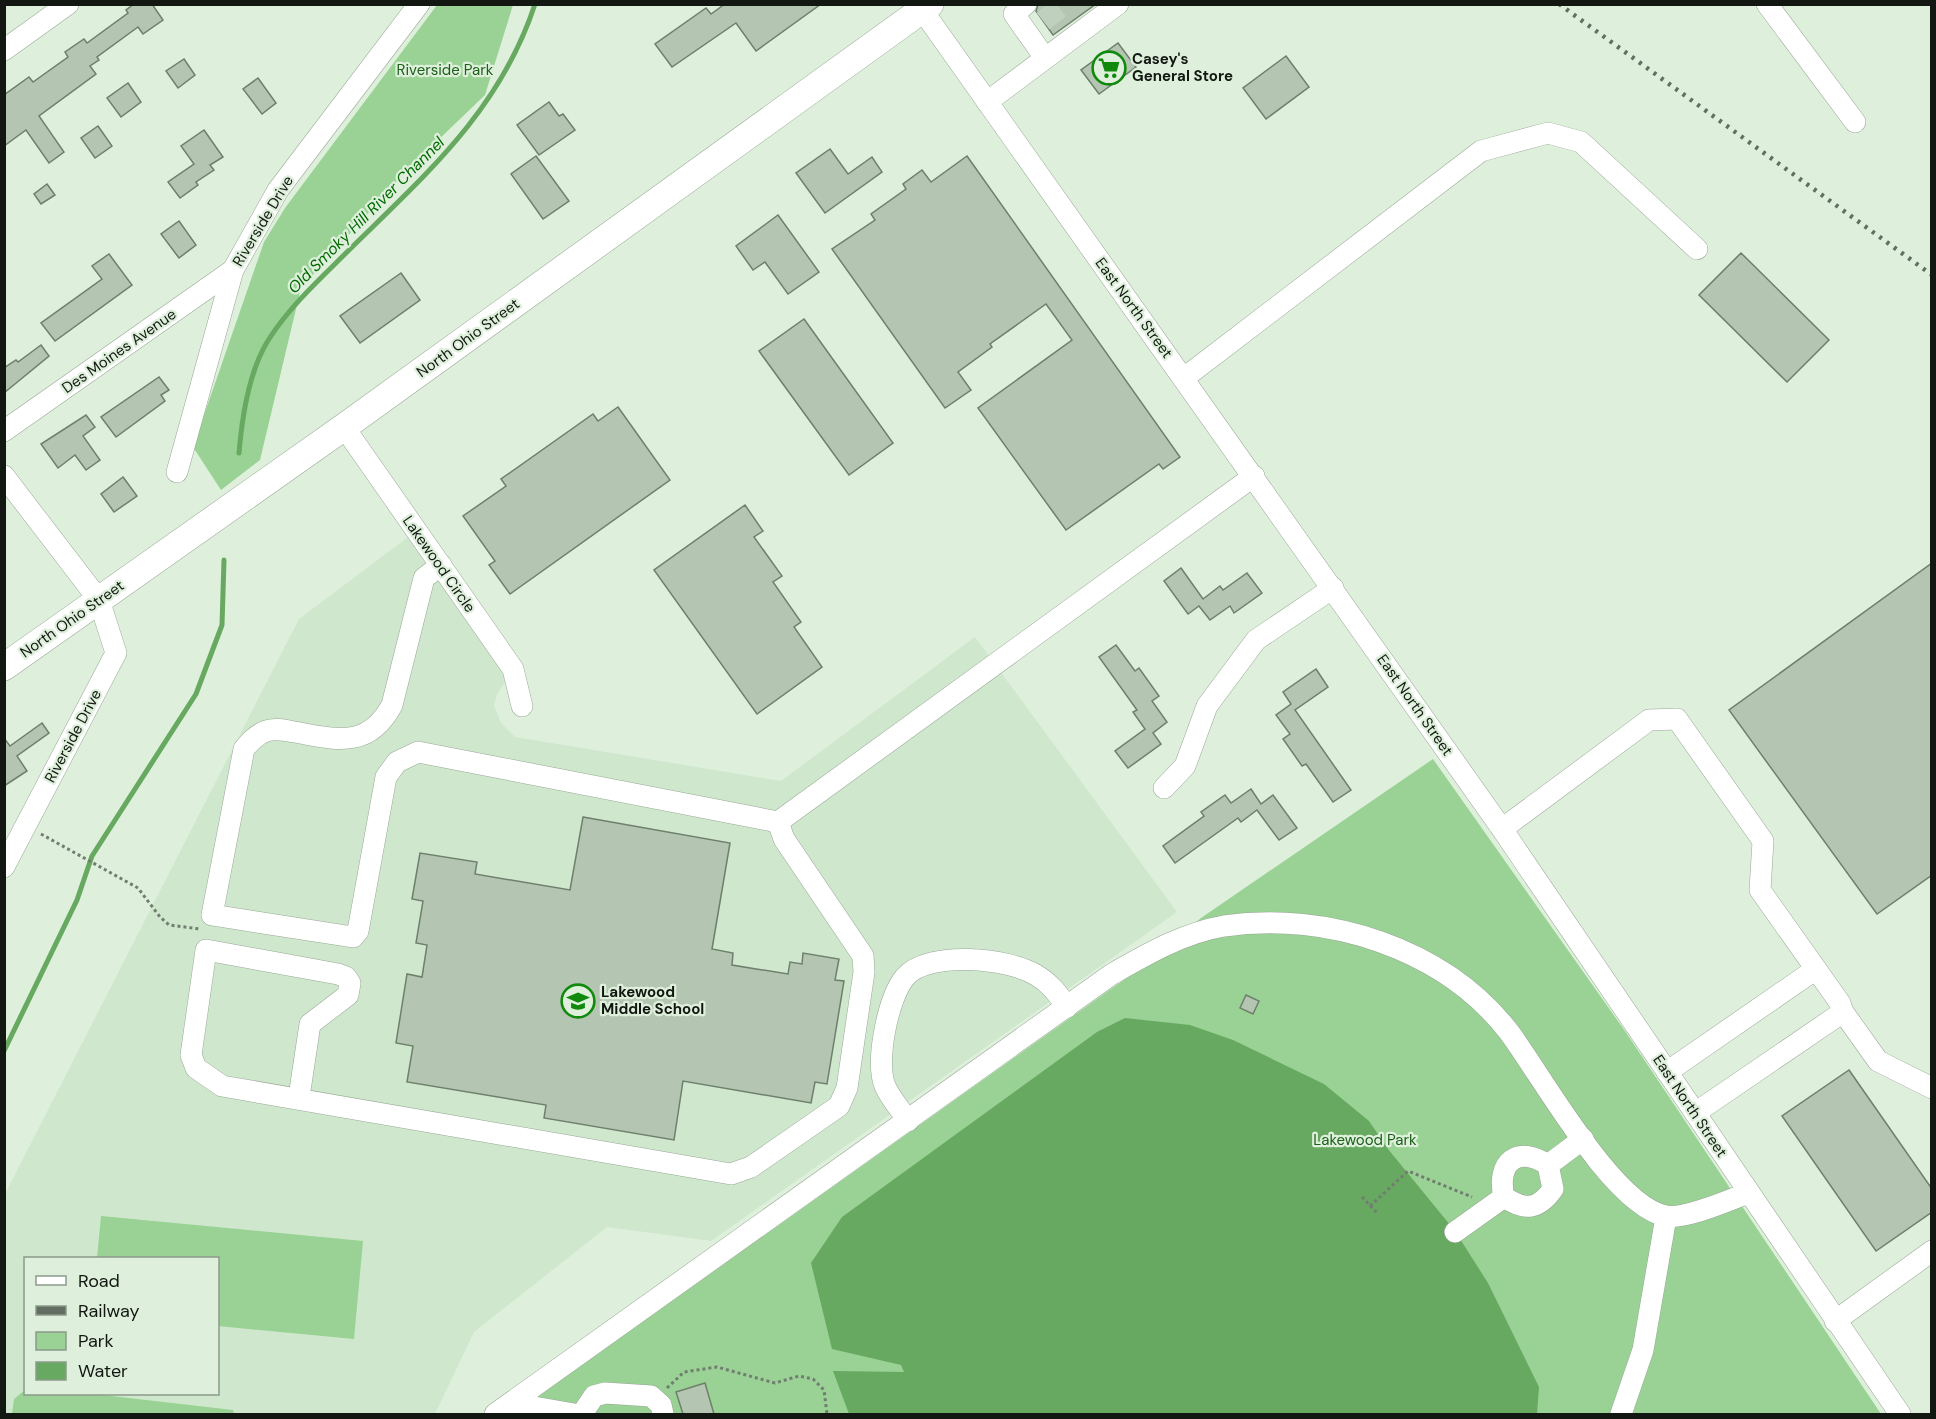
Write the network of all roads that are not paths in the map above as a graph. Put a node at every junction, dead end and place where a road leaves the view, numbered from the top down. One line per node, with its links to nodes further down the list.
1 (68, 4): 7 (street)
2 (419, 4): 12 (street, Riverside Drive)
3 (1026, 4): 8 (street)
4 (1118, 4): 8 (street)
5 (1767, 4): 10 (street)
6 (923, 6): 9 (street, East North Street); 14 (main road, North Ohio Street)
7 (4, 50)
8 (1045, 58): 9 (street)
9 (987, 102): 13 (street, East North Street)
10 (1854, 122)
11 (1696, 249): 13 (street)
12 (233, 270): 15 (street, Des Moines Avenue); 16 (street, Riverside Drive)
13 (1185, 378): 18 (street, East North Street)
14 (344, 427): 19 (street, Lakewood Circle); 21 (main road, North Ohio Street)
15 (4, 431)
16 (177, 472)
17 (4, 476): 21 (street, Riverside Drive)
18 (1254, 476): 20 (street, East North Street); 25 (street)
19 (441, 566): 23 (street, Lakewood Circle); 28 (street)
20 (1333, 588): 24 (street); 26 (street, East North Street)
21 (99, 600): 22 (main road, North Ohio Street); 27 (street, Riverside Drive)
22 (4, 667)
23 (522, 706)
24 (1164, 789)
25 (778, 822): 28 (street); 35 (street)
26 (1502, 829): 30 (street); 33 (street, East North Street)
27 (4, 867)
28 (212, 915): 29 (street)
29 (206, 950): 35 (street); 35 (street)
30 (1816, 969): 32 (street); 33 (street)
31 (1067, 1007): 37 (street); 37 (street); 38 (street)
32 (1843, 1012): 34 (street); 36 (street)
33 (1667, 1072): 36 (street, East North Street)
34 (1932, 1088)
35 (299, 1097)
36 (1695, 1113): 40 (street, East North Street)
37 (908, 1121): 47 (street)
38 (1583, 1139): 39 (street); 42 (street)
39 (1548, 1165): 41 (street); 41 (street)
40 (1748, 1193): 42 (street); 45 (street, East North Street)
41 (1498, 1201): 43 (street)
42 (1666, 1217): 50 (street)
43 (1455, 1232)
44 (1932, 1251): 45 (street)
45 (1835, 1321): 51 (street, East North Street)
46 (660, 1408): 49 (street)
47 (503, 1409): 48 (street)
48 (574, 1414)
49 (582, 1414)
50 (1621, 1414)
51 (1900, 1414)

